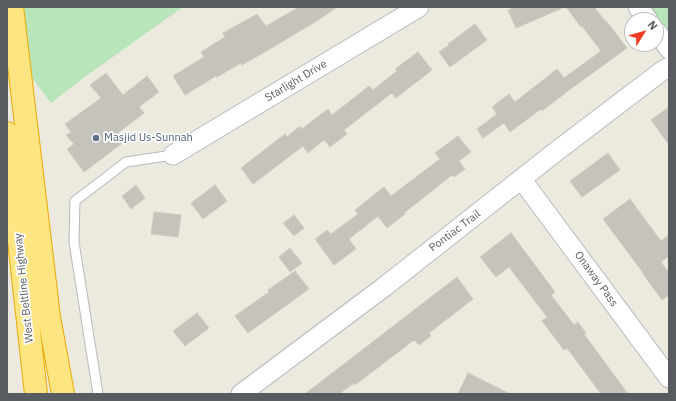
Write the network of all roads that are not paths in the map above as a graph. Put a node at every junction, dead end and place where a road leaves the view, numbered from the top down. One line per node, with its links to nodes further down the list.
1 (12, 7): 9 (highway)
2 (419, 7): 5 (street, Starlight Drive)
3 (669, 67): 6 (street, Pontiac Trail)
4 (7, 133): 8 (highway, West Beltline Highway)
5 (173, 155): 10 (lane)
6 (522, 180): 7 (street, Onaway Pass); 11 (street, Pontiac Trail)
7 (669, 378)
8 (36, 394)
9 (63, 394)
10 (98, 394)
11 (241, 394)

